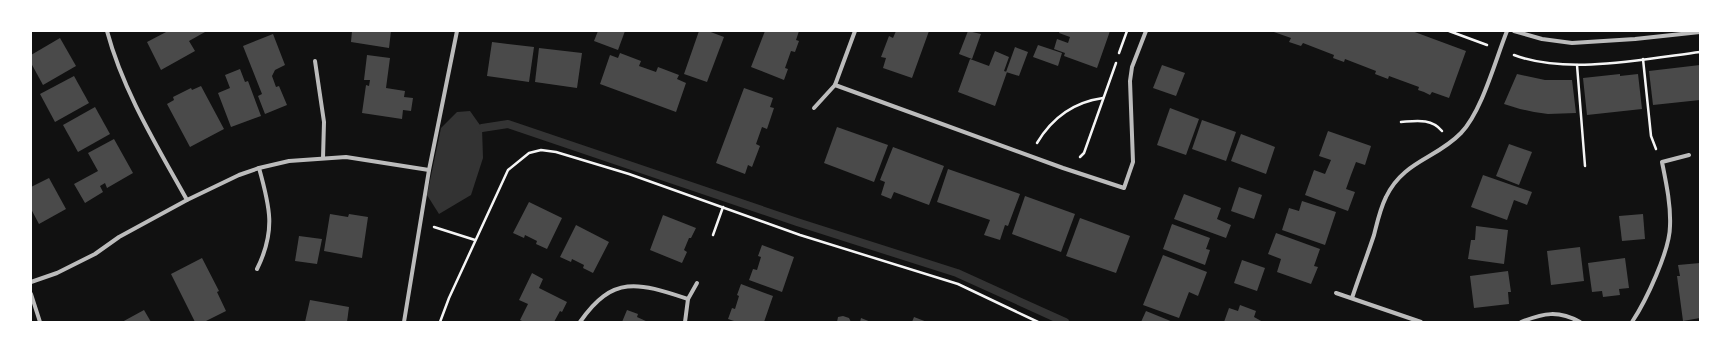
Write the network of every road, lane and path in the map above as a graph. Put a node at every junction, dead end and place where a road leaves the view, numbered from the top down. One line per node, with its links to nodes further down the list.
1 (107, 31): 31 (street)
2 (457, 31): 29 (street)
3 (855, 31): 18 (street)
4 (1127, 31): 12 (path)
5 (1146, 31): 30 (street)
6 (1450, 31): 10 (path)
7 (1507, 31): 22 (street)
8 (1514, 31): 9 (street)
9 (1700, 32)
10 (1479, 42)
11 (1700, 52): 14 (path)
12 (1119, 53)
13 (1520, 57): 17 (path)
14 (1643, 59): 17 (path); 26 (path)
15 (314, 61): 25 (street)
16 (1116, 61): 19 (path)
17 (1577, 65): 27 (path)
18 (836, 85): 20 (street); 30 (street)
19 (1103, 98): 23 (path); 30 (path)
20 (814, 108)
21 (1401, 122): 22 (path)
22 (1452, 142): 41 (street)
23 (1036, 145)
24 (1689, 155): 26 (street)
25 (323, 158): 28 (street); 29 (street)
26 (1662, 162): 52 (street)
27 (1585, 166)
28 (258, 168): 31 (street); 36 (street)
29 (429, 170): 33 (street)
30 (1090, 177)
31 (187, 200): 37 (street)
32 (723, 207): 34 (path); 35 (path); 48 (path)
33 (422, 223): 35 (path); 44 (street)
34 (713, 235)
35 (476, 240): 45 (path)
36 (257, 269)
37 (31, 282)
38 (697, 283): 42 (street)
39 (1336, 293): 41 (street)
40 (31, 294): 43 (street)
41 (1352, 298): 49 (street)
42 (688, 299): 46 (street); 47 (street)
43 (40, 322)
44 (404, 322)
45 (440, 322)
46 (580, 322)
47 (685, 322)
48 (1038, 322)
49 (1421, 322)
50 (1521, 322): 51 (street)
51 (1580, 322)
52 (1632, 322)

